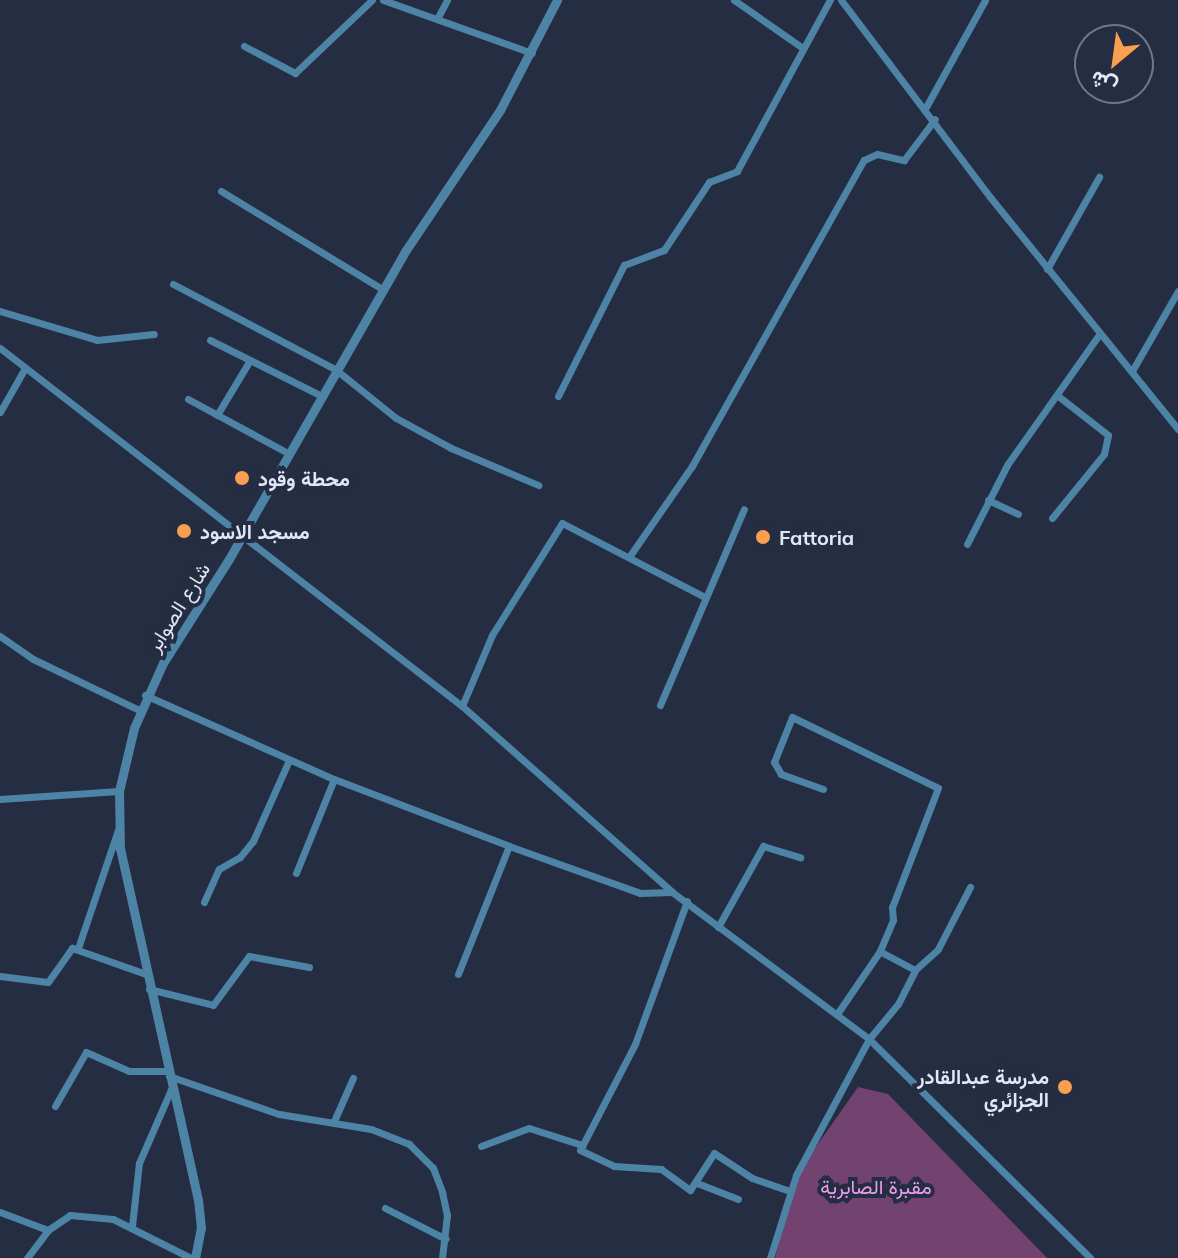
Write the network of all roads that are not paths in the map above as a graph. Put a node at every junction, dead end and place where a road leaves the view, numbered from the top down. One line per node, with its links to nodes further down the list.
1 (372, 0): 10 (street)
2 (383, 0): 9 (street)
3 (447, 0): 9 (street)
4 (557, 0): 12 (street, شارع الصوابر)
5 (734, 0): 11 (street)
6 (830, 0): 11 (street)
7 (841, 0): 13 (street)
8 (985, 0): 13 (street)
9 (437, 19): 12 (street)
10 (244, 46)
11 (800, 46): 32 (street)
12 (532, 53): 19 (street, شارع الصوابر)
13 (926, 107): 14 (street)
14 (935, 119): 17 (street); 45 (street)
15 (1099, 177): 17 (street)
16 (221, 191): 19 (street)
17 (1047, 269): 22 (street)
18 (173, 284): 28 (street)
19 (382, 289): 28 (street, شارع الصوابر)
20 (1178, 291): 29 (street)
21 (0, 311): 23 (street)
22 (1100, 333): 29 (street); 31 (street)
23 (154, 334)
24 (210, 340): 26 (street)
25 (0, 348): 27 (street)
26 (250, 360): 30 (street); 35 (street)
27 (25, 368): 34 (street); 43 (street)
28 (335, 369): 30 (street, شارع الصوابر); 38 (street)
29 (1132, 371): 36 (street)
30 (320, 395): 37 (street, شارع الصوابر)
31 (1057, 395): 39 (street); 42 (street)
32 (558, 396)
33 (188, 399): 35 (street)
34 (0, 412)
35 (217, 415): 37 (street)
36 (1178, 429)
37 (288, 453): 43 (street, شارع الصوابر)
38 (538, 485)
39 (988, 500): 41 (street); 44 (street)
40 (744, 509): 46 (street)
41 (1018, 514)
42 (1052, 518)
43 (241, 538): 48 (street, شارع الصوابر); 50 (street)
44 (967, 544)
45 (629, 557): 46 (street); 50 (street)
46 (705, 597): 49 (street)
47 (0, 636): 51 (street)
48 (145, 695): 51 (street, شارع الصوابر); 52 (street)
49 (660, 705)
50 (462, 706): 62 (street)
51 (139, 710): 55 (street, شارع الصوابر)
52 (289, 760): 53 (street); 64 (street)
53 (334, 779): 58 (street); 60 (street)
54 (823, 789): 67 (street)
55 (119, 791): 56 (street); 57 (street, شارع الصوابر)
56 (0, 799)
57 (118, 830): 66 (street); 70 (street, شارع الصوابر)
58 (509, 846): 62 (street); 71 (street)
59 (800, 857): 65 (street)
60 (296, 873)
61 (970, 887): 69 (street)
62 (672, 892): 63 (street)
63 (687, 901): 65 (street); 81 (street)
64 (204, 902)
65 (718, 927): 74 (street)
66 (78, 948): 70 (street); 72 (street)
67 (880, 951): 69 (street); 74 (street)
68 (309, 967): 73 (street)
69 (915, 970): 75 (street)
70 (146, 974): 73 (street, شارع الصوابر)
71 (458, 974)
72 (0, 976)
73 (149, 989): 76 (street, شارع الصوابر)
74 (837, 1014): 75 (street)
75 (869, 1039): 84 (street); 95 (street)
76 (169, 1074): 78 (street, شارع الصوابر); 79 (street); 80 (street)
77 (353, 1078): 80 (street)
78 (172, 1087): 88 (street); 92 (street, شارع الصوابر)
79 (55, 1106)
80 (334, 1121): 90 (street)
81 (582, 1145): 82 (street); 83 (street)
82 (481, 1146)
83 (697, 1183): 84 (street); 85 (street)
84 (789, 1191): 94 (street)
85 (738, 1199)
86 (385, 1208): 90 (street)
87 (0, 1212): 89 (street)
88 (132, 1226): 89 (street); 92 (street)
89 (48, 1230): 91 (street)
90 (446, 1239): 93 (street)
91 (27, 1258)
92 (193, 1258)
93 (442, 1258)
94 (770, 1258)
95 (1090, 1258)

